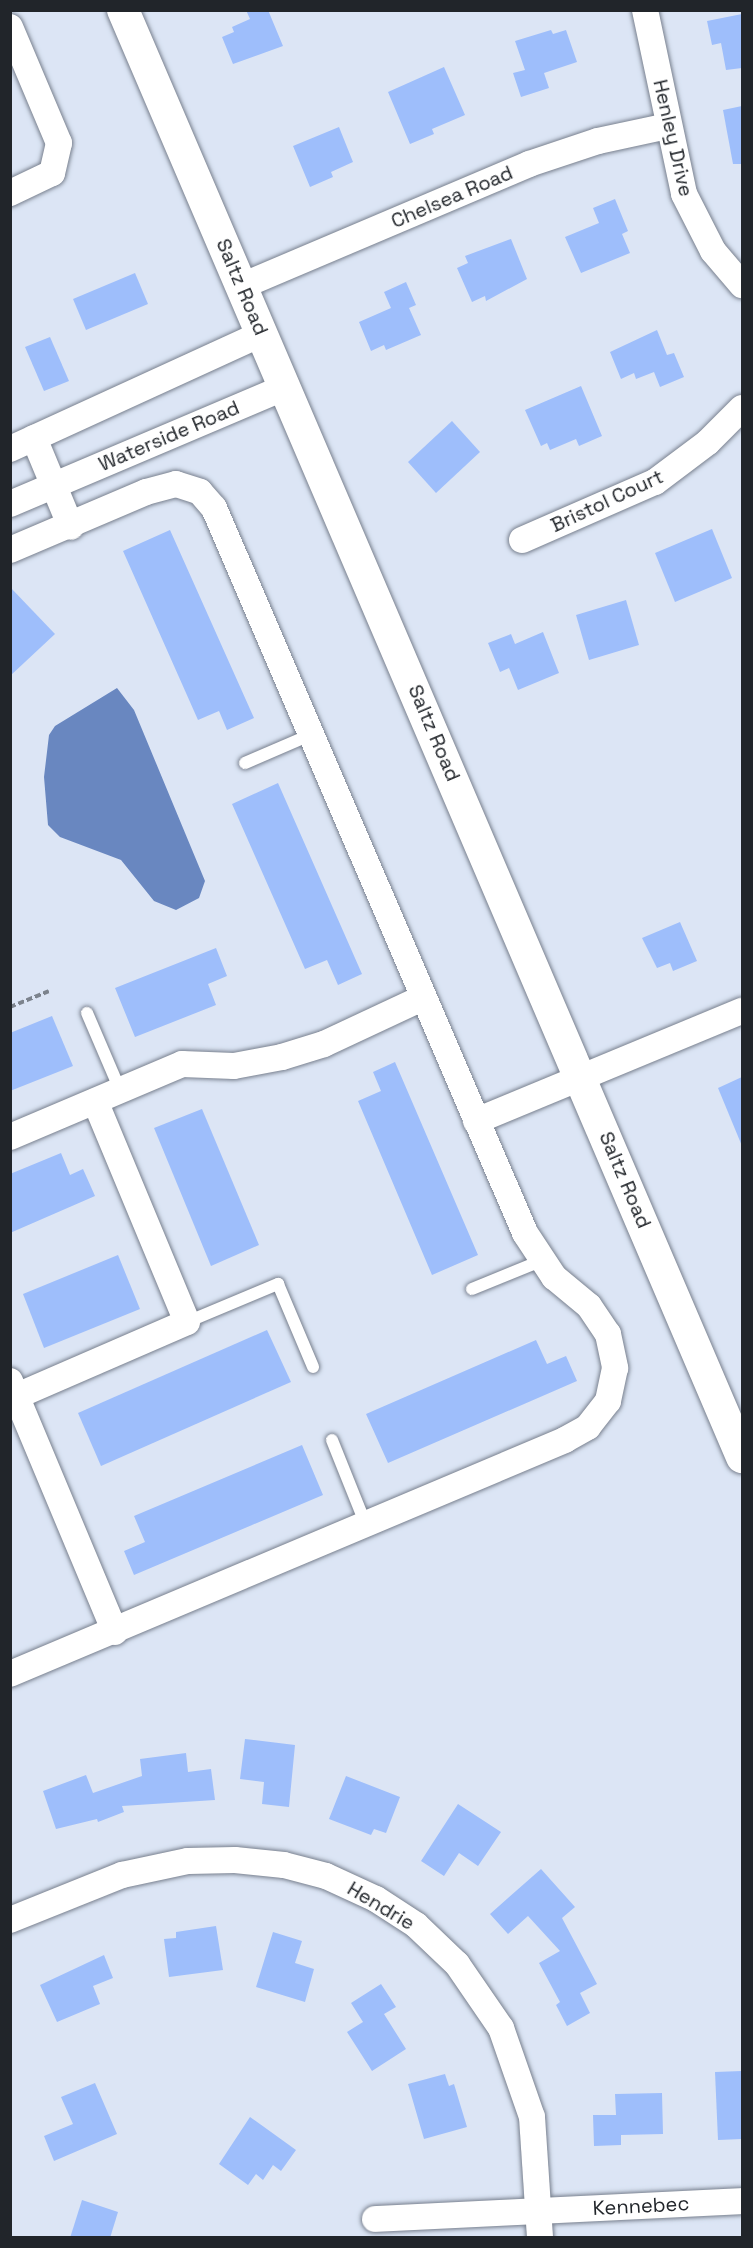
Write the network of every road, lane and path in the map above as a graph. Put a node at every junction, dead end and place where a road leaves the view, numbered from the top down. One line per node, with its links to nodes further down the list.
1 (123, 10): 7 (street, Saltz Road)
2 (645, 10): 4 (street, Henley Drive)
3 (10, 27): 5 (street)
4 (668, 126): 6 (street, Henley Drive); 7 (street, Chelsea Road)
5 (10, 194)
6 (742, 285)
7 (242, 286): 8 (street, Saltz Road)
8 (262, 333): 9 (street, Saltz Road); 11 (street)
9 (286, 387): 13 (street, Waterside Road); 25 (street, Saltz Road)
10 (742, 408): 16 (street, Bristol Court)
11 (34, 438): 12 (street); 13 (street)
12 (10, 449)
13 (53, 485): 14 (street, Waterside Road); 15 (street)
14 (10, 504)
15 (71, 527): 17 (street); 18 (street)
16 (522, 540)
17 (10, 550)
18 (310, 735): 19 (lane); 21 (street)
19 (245, 763)
20 (49, 992): 22 (path)
21 (422, 998): 26 (street); 28 (street)
22 (10, 1007)
23 (742, 1011): 25 (street)
24 (87, 1013): 26 (lane)
25 (582, 1078): 28 (street); 36 (street, Saltz Road)
26 (120, 1090): 27 (street)
27 (95, 1101): 29 (street); 32 (street)
28 (476, 1121): 30 (street)
29 (10, 1137)
30 (543, 1260): 31 (lane); 37 (street)
31 (472, 1289)
32 (187, 1322): 33 (lane); 34 (street)
33 (314, 1367)
34 (14, 1389): 38 (street)
35 (332, 1440): 37 (lane)
36 (742, 1457)
37 (366, 1525): 38 (street)
38 (115, 1632): 39 (street)
39 (10, 1674)
40 (10, 1920): 42 (street, Hendrie)
41 (742, 2202): 42 (street, Kennebec)
42 (539, 2211): 43 (street, Kennebec); 44 (street, Hendrie)
43 (375, 2219)
44 (540, 2238)

